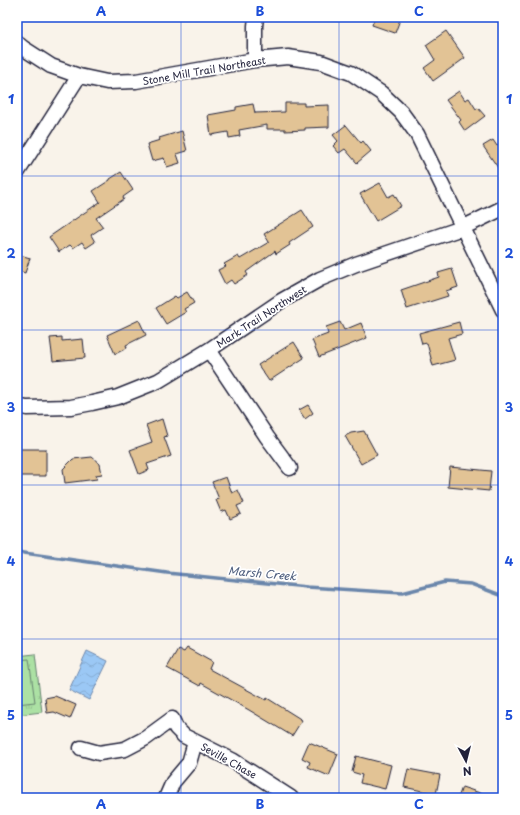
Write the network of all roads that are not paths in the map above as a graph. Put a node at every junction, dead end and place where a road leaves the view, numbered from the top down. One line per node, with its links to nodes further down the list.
1 (256, 17): 3 (street)
2 (17, 43): 4 (street, Stone Mill Trail Northeast)
3 (255, 60): 4 (street, Stone Mill Trail Northeast); 7 (street, Stone Mill Trail Northeast)
4 (79, 76): 5 (street)
5 (17, 174)
6 (503, 208): 7 (street, Mark Trail Northwest)
7 (462, 228): 8 (street, Stone Mill Trail Northeast); 9 (street, Mark Trail Northwest)
8 (503, 310)
9 (209, 350): 10 (street, Mark Trail Northwest); 11 (street)
10 (17, 406)
11 (290, 468)
12 (195, 742): 13 (street, Seville Chase); 14 (street); 15 (street, Seville Chase)
13 (81, 748)
14 (166, 798)
15 (291, 798)

